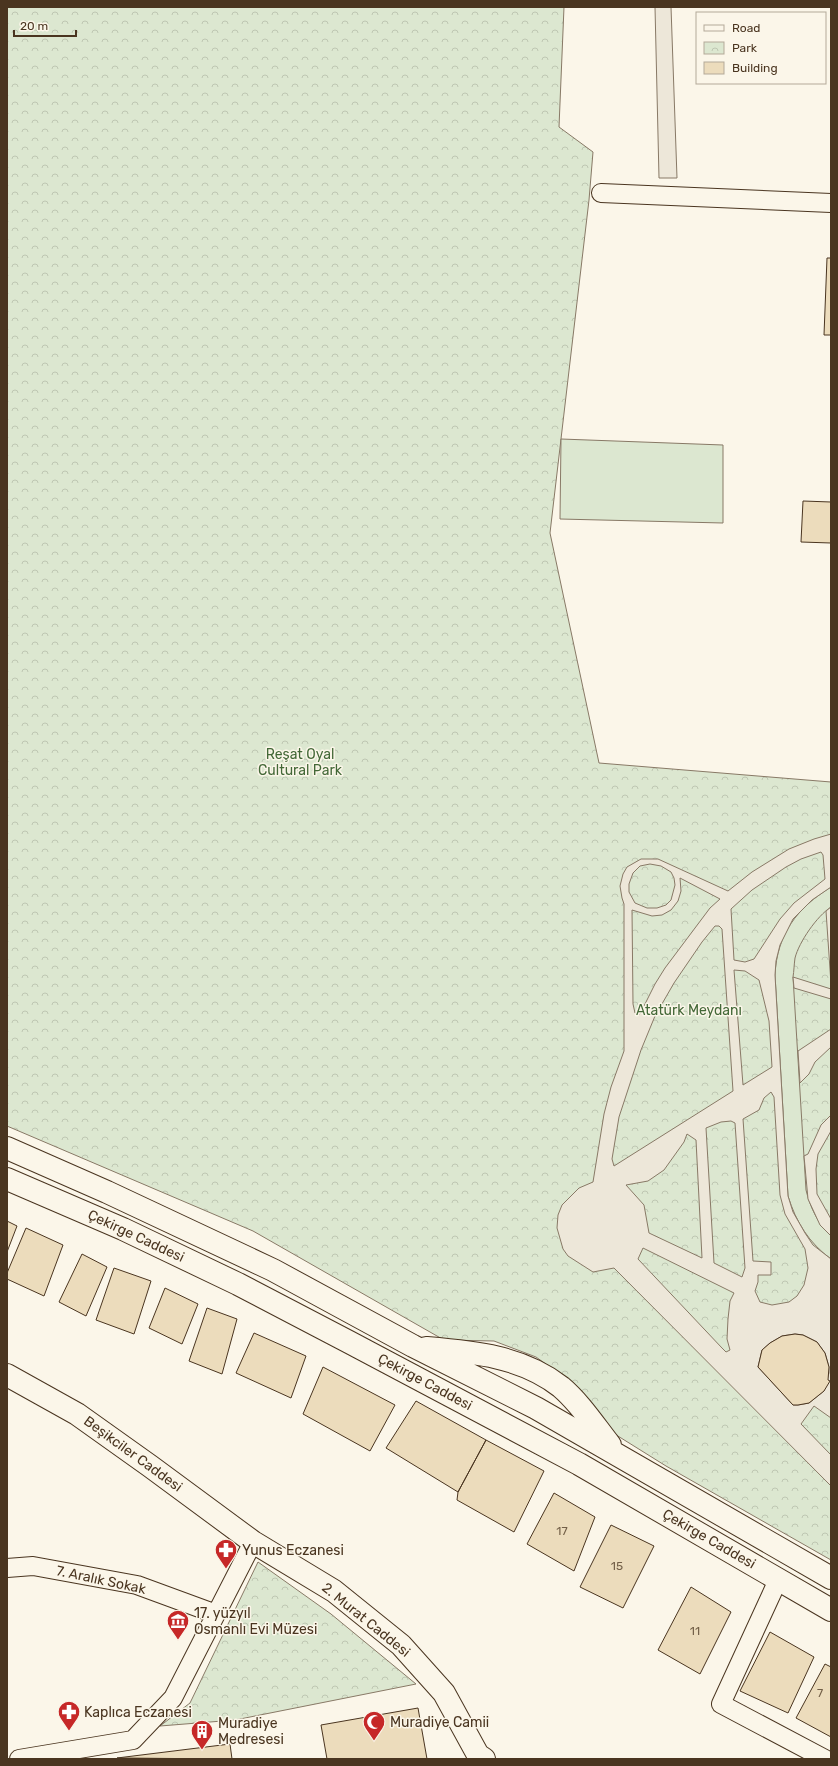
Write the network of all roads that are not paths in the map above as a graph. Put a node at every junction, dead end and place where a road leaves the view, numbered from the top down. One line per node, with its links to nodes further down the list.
1 (601, 193): 2 (street)
2 (831, 203)
3 (7, 1148): 5 (main road, Çekirge Caddesi)
4 (7, 1179): 11 (main road, Çekirge Caddesi)
5 (413, 1346): 7 (main road, Çekirge Caddesi); 7 (main road)
6 (7, 1375): 8 (main road, Beşikciler Caddesi)
7 (617, 1454): 10 (main road, Çekirge Caddesi)
8 (253, 1542): 13 (street); 15 (main road, 2. Murat Caddesi)
9 (7, 1568): 13 (street, 7. Aralık Sokak)
10 (831, 1578)
11 (778, 1580): 12 (main road, Çekirge Caddesi); 16 (street)
12 (831, 1610)
13 (216, 1614): 14 (street)
14 (19, 1759)
15 (484, 1759)
16 (825, 1759)

